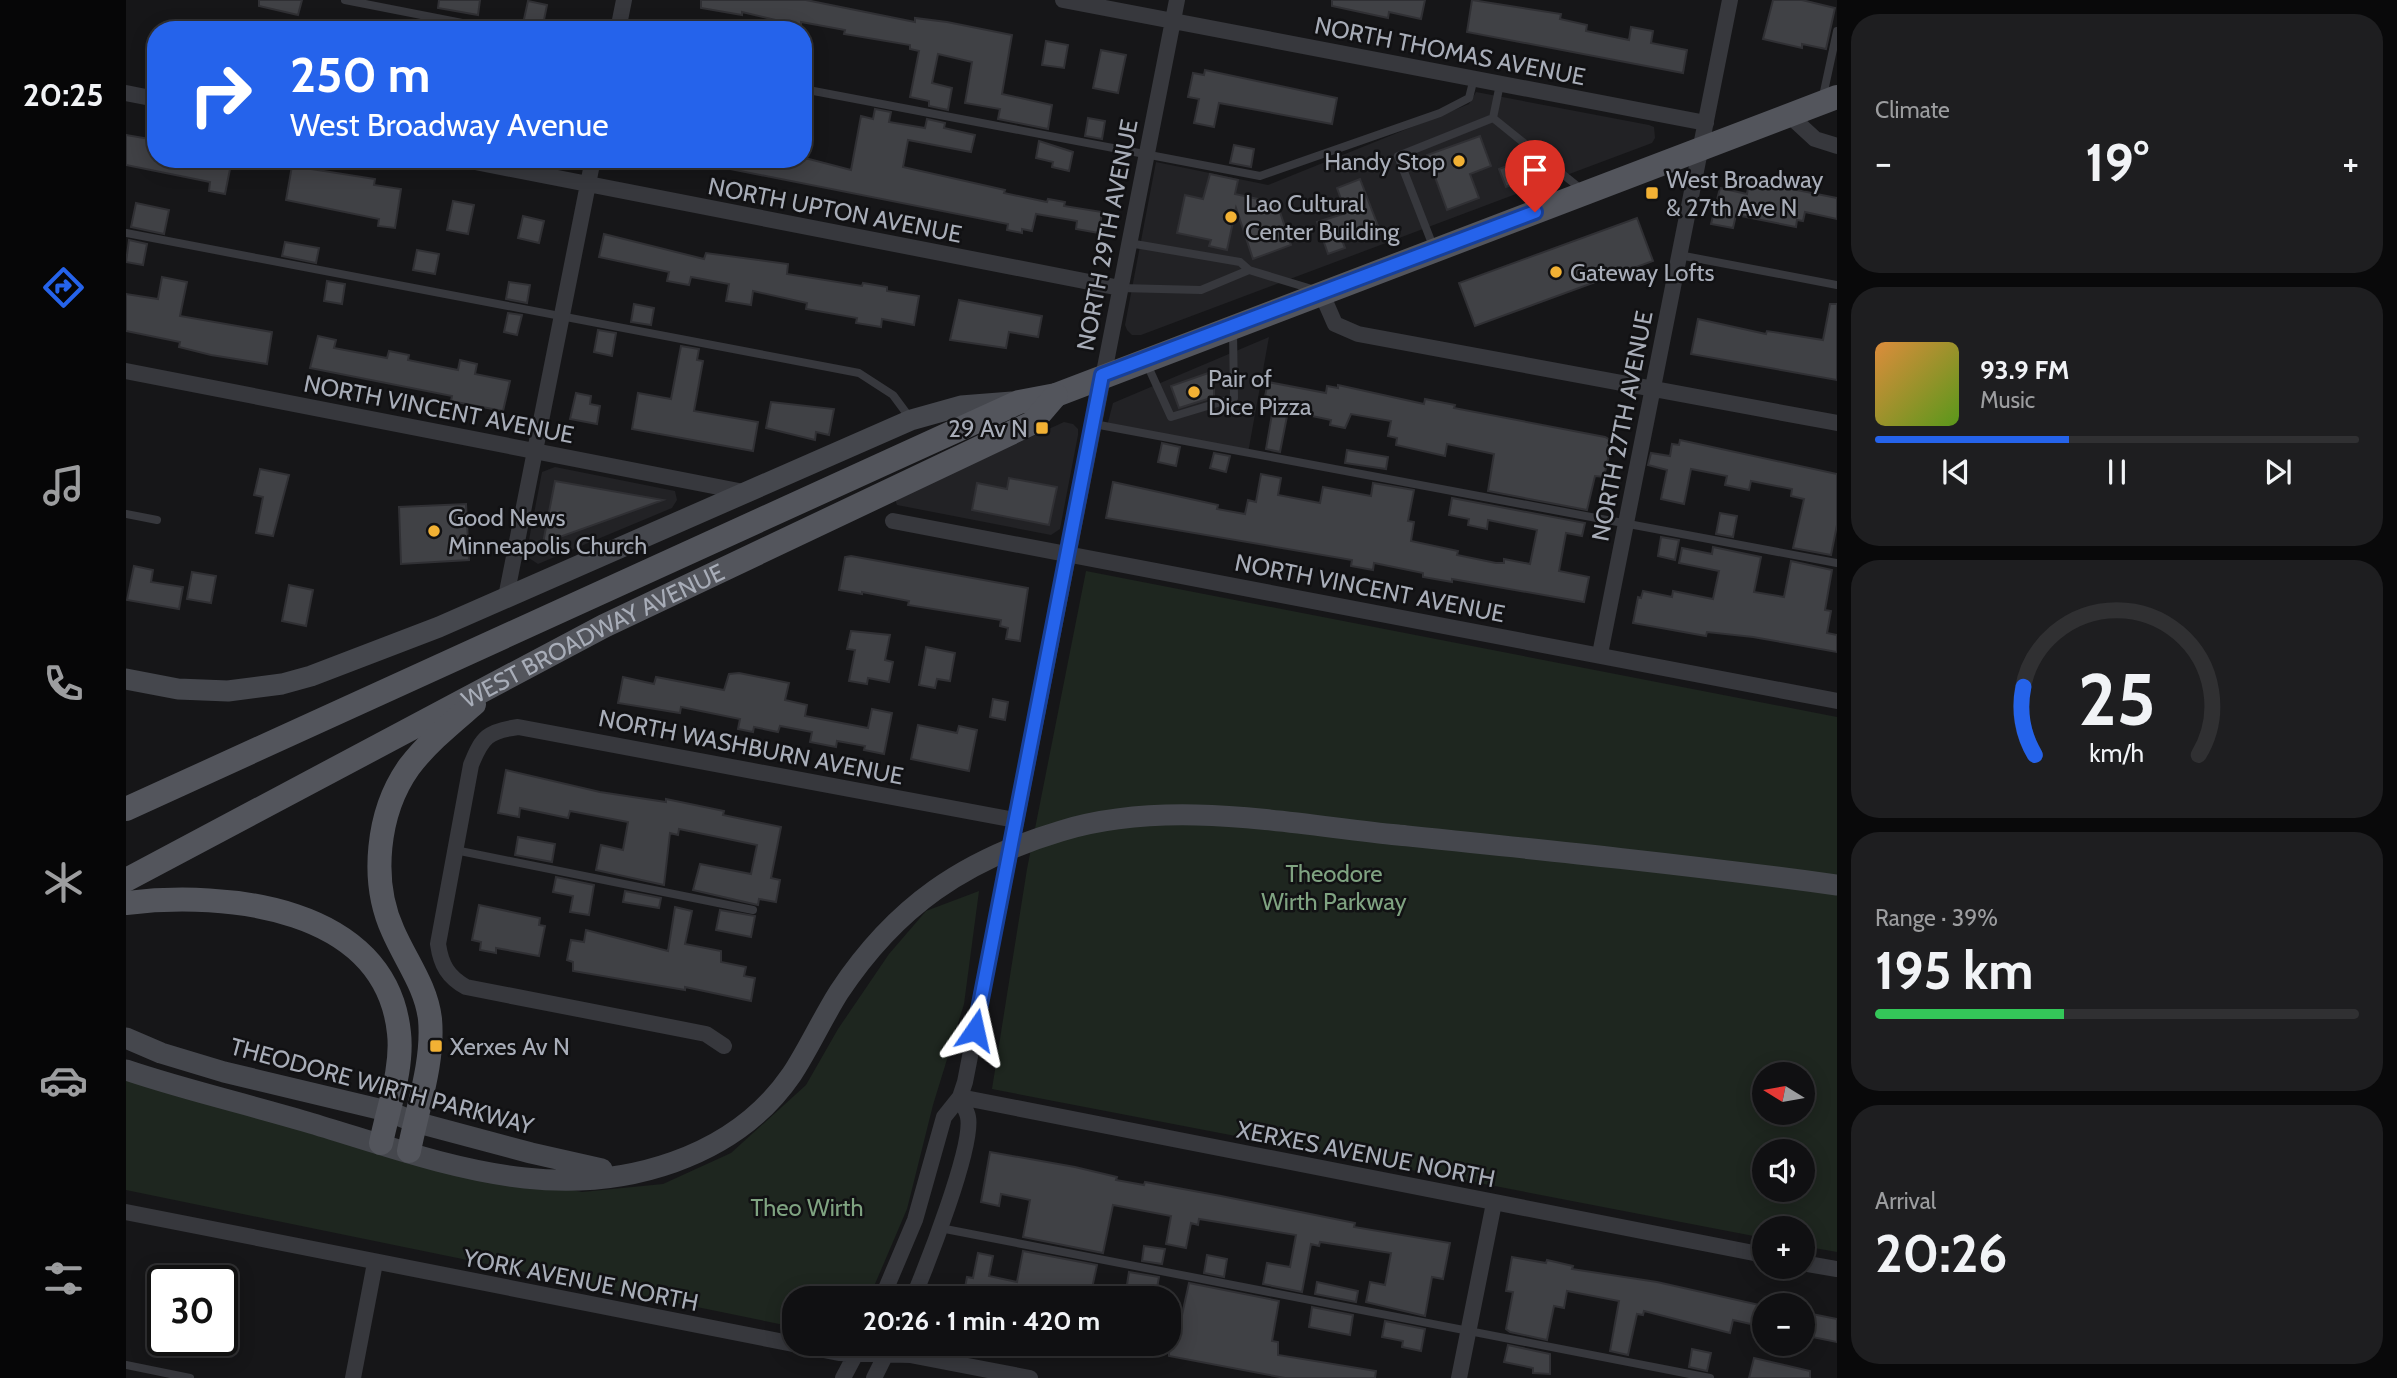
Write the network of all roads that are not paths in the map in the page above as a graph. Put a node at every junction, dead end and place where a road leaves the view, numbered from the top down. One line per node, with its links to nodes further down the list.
1 (345, 0): 6 (lane)
2 (624, 0): 7 (street)
3 (1063, 0): 8 (street, NORTH THOMAS AVENUE)
4 (1177, 0): 8 (street, NORTH 29TH AVENUE)
5 (1730, 0): 18 (street, NORTH 27TH AVENUE)
6 (452, 21)
7 (620, 21)
8 (1173, 22): 10 (street, NORTH THOMAS AVENUE); 21 (street, NORTH 29TH AVENUE)
9 (1837, 31): 15 (lane)
10 (1474, 78): 11 (street, NORTH THOMAS AVENUE); 21 (lane)
11 (1500, 83): 17 (lane); 18 (street, NORTH THOMAS AVENUE)
12 (812, 91): 21 (lane)
13 (126, 93): 14 (street)
14 (147, 97)
15 (1830, 100): 16 (main road, WEST BROADWAY AVENUE)
16 (1789, 115): 19 (street); 20 (main road, WEST BROADWAY AVENUE)
17 (1493, 118): 25 (lane); 28 (lane)
18 (1706, 123): 20 (street, NORTH 27TH AVENUE)
19 (1837, 146)
20 (1700, 149): 25 (main road, WEST BROADWAY AVENUE); 29 (street, NORTH 27TH AVENUE)
21 (1146, 154): 27 (street, NORTH 29TH AVENUE)
22 (504, 168): 24 (street, NORTH UPTON AVENUE)
23 (591, 168): 24 (street)
24 (588, 185): 32 (street, NORTH UPTON AVENUE); 34 (street)
25 (1586, 194): 28 (main road, WEST BROADWAY AVENUE)
26 (126, 233): 34 (lane)
27 (1129, 243): 30 (lane); 32 (street, NORTH 29TH AVENUE)
28 (1435, 250): 33 (main road, WEST BROADWAY AVENUE)
29 (1679, 255): 31 (lane); 39 (street, NORTH 27TH AVENUE)
30 (1249, 270): 32 (lane); 33 (lane)
31 (1837, 285)
32 (1120, 288): 38 (street, NORTH 29TH AVENUE)
33 (1321, 292): 35 (main road, WEST BROADWAY AVENUE); 39 (street)
34 (561, 318): 42 (lane); 45 (street)
35 (1232, 326): 36 (main road, WEST BROADWAY AVENUE); 36 (lane)
36 (1145, 359): 38 (main road, WEST BROADWAY AVENUE)
37 (126, 371): 45 (street, NORTH VINCENT AVENUE)
38 (1102, 375): 40 (main road, WEST BROADWAY AVENUE); 44 (street, NORTH 29TH AVENUE)
39 (1653, 389): 43 (street); 50 (street, NORTH 27TH AVENUE)
40 (1056, 395): 41 (main road, WEST BROADWAY AVENUE); 55 (main road, WEST BROADWAY AVENUE)
41 (1019, 402): 42 (street, WEST BROADWAY AVENUE); 58 (main road, WEST BROADWAY AVENUE)
42 (911, 420): 46 (street, WEST BROADWAY AVENUE)
43 (1837, 423)
44 (1094, 424): 50 (lane); 51 (street, NORTH 29TH AVENUE)
45 (535, 451): 46 (street, NORTH VINCENT AVENUE); 53 (street)
46 (744, 492): 53 (street, WEST BROADWAY AVENUE)
47 (126, 514): 48 (lane)
48 (157, 520)
49 (894, 521): 51 (street, NORTH VINCENT AVENUE)
50 (1626, 523): 52 (lane); 54 (street, NORTH 27TH AVENUE)
51 (1068, 554): 54 (street, NORTH VINCENT AVENUE); 59 (street, NORTH 29TH AVENUE)
52 (1837, 563)
53 (506, 597): 56 (street, WEST BROADWAY AVENUE)
54 (1600, 654): 57 (street, NORTH VINCENT AVENUE)
55 (507, 675): 62 (main road, WEST BROADWAY AVENUE); 71 (main road)
56 (126, 679)
57 (1837, 701)
58 (126, 809)
59 (1015, 820): 60 (street, NORTH 29TH AVENUE); 61 (street, NORTH WASHBURN AVENUE)
60 (1010, 849): 63 (street, THEODORE WIRTH PARKWAY); 69 (street, NORTH 29TH AVENUE); 74 (street, THEODORE WIRTH PARKWAY)
61 (455, 850): 65 (lane); 67 (street)
62 (126, 880)
63 (1837, 885)
64 (126, 903): 70 (main road)
65 (753, 909)
66 (126, 1038): 70 (street, THEODORE WIRTH PARKWAY)
67 (724, 1046)
68 (126, 1070): 72 (street, THEODORE WIRTH PARKWAY)
69 (960, 1097): 75 (street, XERXES AVENUE NORTH); 77 (street); 82 (street)
70 (387, 1111): 71 (street, THEODORE WIRTH PARKWAY); 72 (main road)
71 (415, 1122): 73 (main road); 74 (street, THEODORE WIRTH PARKWAY)
72 (381, 1143): 73 (street, THEODORE WIRTH PARKWAY)
73 (409, 1151): 74 (street, THEODORE WIRTH PARKWAY)
74 (629, 1174)
75 (1494, 1203): 78 (street, XERXES AVENUE NORTH); 84 (street)
76 (126, 1212): 79 (street, YORK AVENUE NORTH)
77 (940, 1228): 83 (street); 84 (lane)
78 (1752, 1253)
79 (375, 1263): 85 (street, YORK AVENUE NORTH); 91 (street)
80 (1815, 1265): 81 (street)
81 (1837, 1269)
82 (887, 1286)
83 (918, 1286)
84 (1469, 1332): 95 (street); 96 (lane)
85 (782, 1335)
86 (855, 1356): 92 (street)
87 (885, 1356): 93 (street)
88 (915, 1356): 94 (street, YORK AVENUE NORTH)
89 (126, 1366): 90 (lane)
90 (190, 1378)
91 (353, 1378)
92 (843, 1378)
93 (874, 1378)
94 (1030, 1378)
95 (1459, 1378)
96 (1710, 1378)

